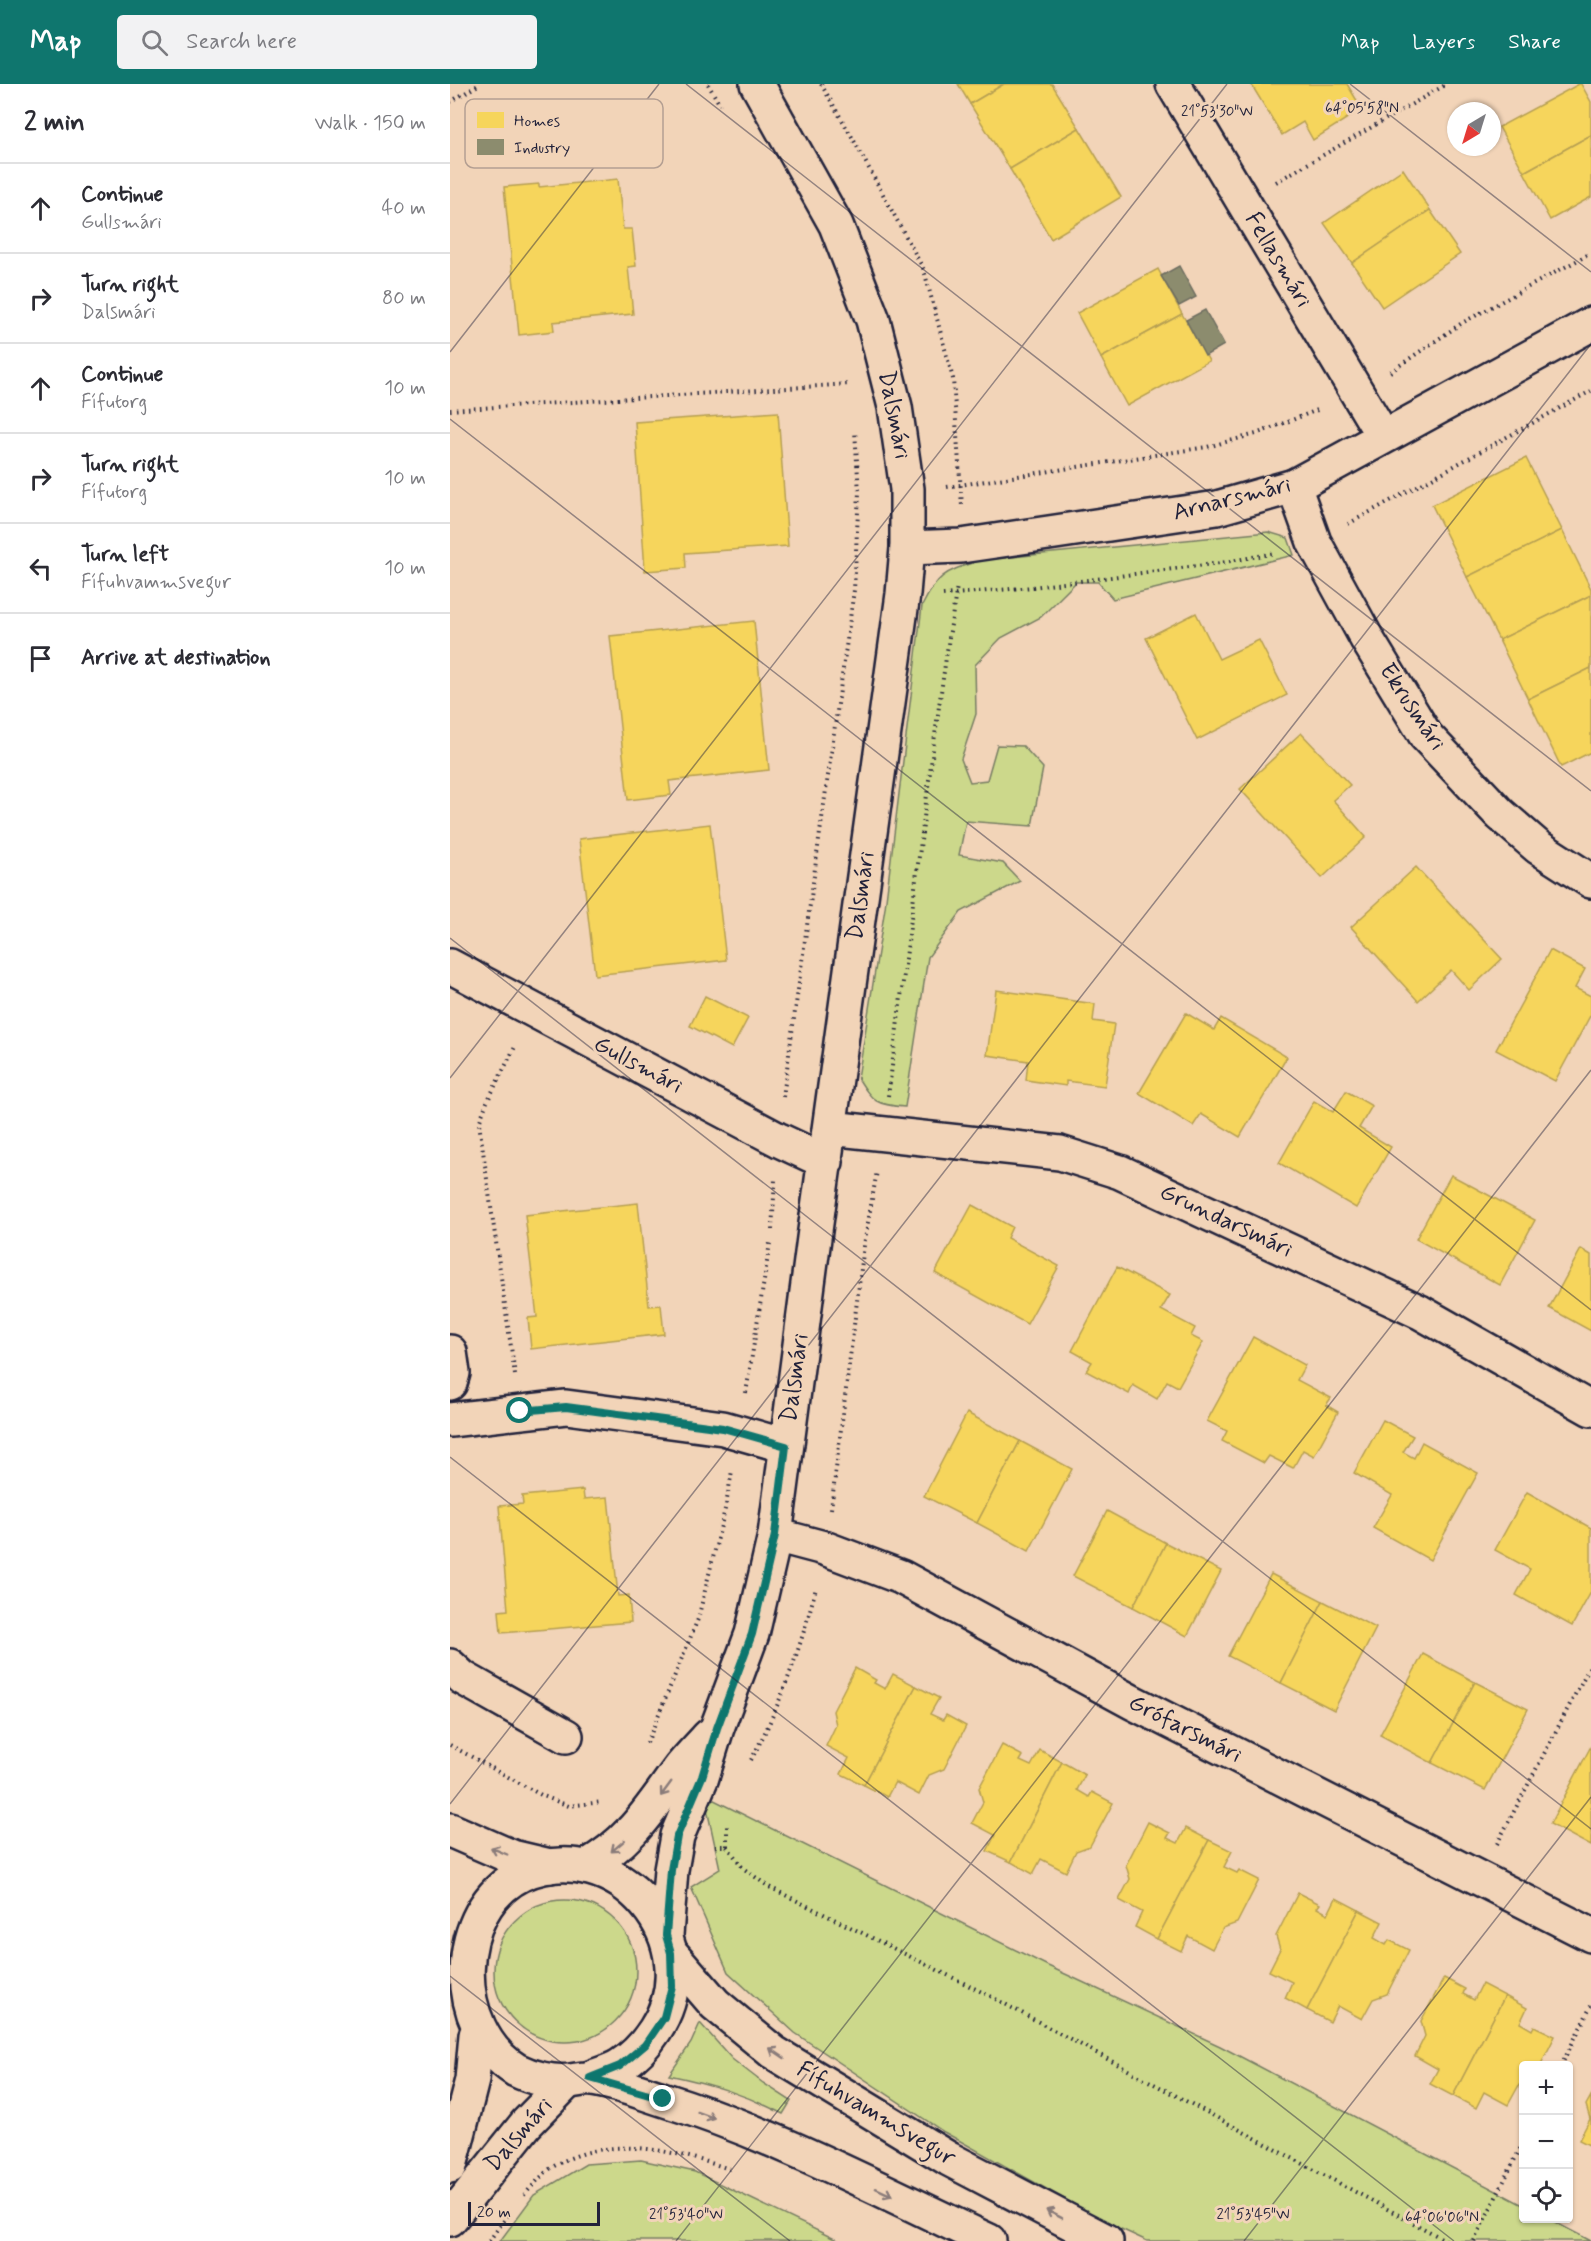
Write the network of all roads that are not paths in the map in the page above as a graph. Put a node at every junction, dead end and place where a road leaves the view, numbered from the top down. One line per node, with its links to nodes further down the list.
1 (758, 84): 6 (street, Dalsmári)
2 (1173, 84): 4 (street, Fellasmári)
3 (1591, 324): 4 (street, Arnarsmári)
4 (1383, 436): 5 (street, Arnarsmári)
5 (1294, 486): 6 (street, Arnarsmári); 7 (street, Ekrusmári)
6 (907, 548): 9 (street, Dalsmári)
7 (1591, 881)
8 (450, 966): 10 (street, Gullsmári)
9 (830, 1128): 10 (street, Dalsmári); 13 (street, Grundarsmári)
10 (826, 1162): 15 (street, Dalsmári)
11 (450, 1352): 12 (street)
12 (450, 1383)
13 (1591, 1409)
14 (450, 1420): 15 (street)
15 (786, 1446): 16 (street, Dalsmári)
16 (775, 1535): 18 (street, Dalsmári); 23 (street, Grófarsmári)
17 (450, 1666): 19 (street)
18 (717, 1728): 22 (street, Dalsmári, one-way to 22); 24 (street, Dalsmári)
19 (566, 1736)
20 (450, 1830): 21 (street, one-way to 20)
21 (550, 1866): 22 (street, Fífuhvammsvegur); 25 (street)
22 (586, 1867): 24 (street, Fífuhvammsvegur)
23 (1591, 1935)
24 (668, 1944): 27 (street, Dalsmári); 31 (street, Fífuhvammsvegur, one-way to 24)
25 (454, 1983): 26 (street)
26 (476, 2035): 27 (street); 28 (street, Dalsmári)
27 (578, 2080): 29 (street, Dalsmári); 30 (street, one-way to 30)
28 (450, 2166)
29 (450, 2219)
30 (989, 2241)
31 (1106, 2241)

